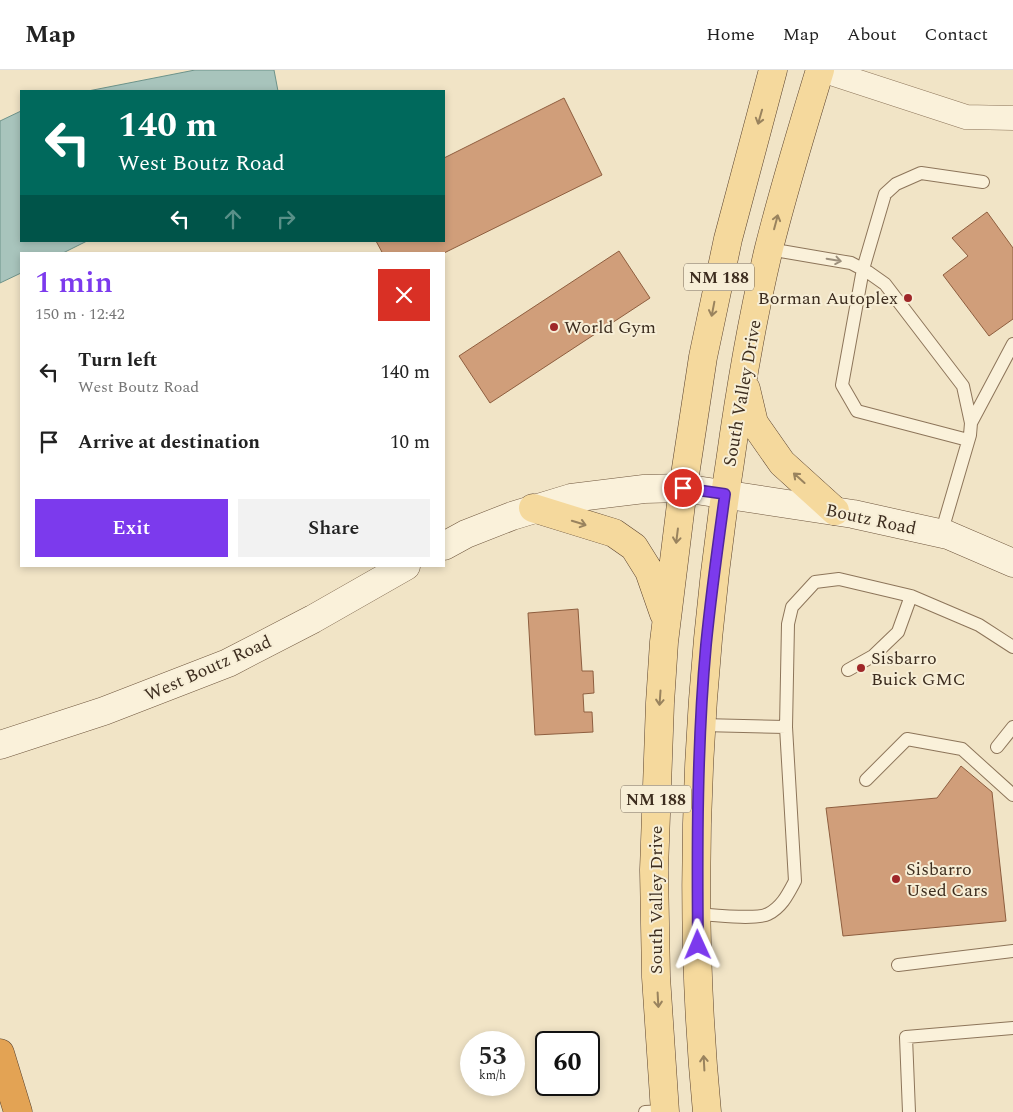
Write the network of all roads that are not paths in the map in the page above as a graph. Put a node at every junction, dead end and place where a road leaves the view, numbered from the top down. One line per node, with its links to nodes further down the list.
1 (773, 70): 11 (main road, South Valley Drive / NM 188, one-way to 11)
2 (821, 70): 3 (street); 5 (main road, South Valley Drive / NM 188, one-way to 2)
3 (1013, 118)
4 (983, 182): 6 (lane)
5 (769, 249): 6 (lane, one-way to 6); 8 (main road, South Valley Drive / NM 188)
6 (863, 269): 9 (lane); 10 (lane)
7 (1013, 344): 9 (lane)
8 (743, 378): 12 (main road, South Valley Drive / NM 188); 14 (main road, one-way to 8)
9 (971, 423): 10 (lane)
10 (968, 440): 15 (lane)
11 (683, 488): 12 (street); 13 (street); 20 (main road, South Valley Drive / NM 188, one-way to 20)
12 (725, 494): 14 (street, Boutz Road); 23 (main road, South Valley Drive / NM 188)
13 (533, 508): 16 (street); 20 (main road, one-way to 20)
14 (835, 511): 15 (street, Boutz Road)
15 (941, 534): 17 (street, Boutz Road)
16 (445, 545)
17 (1013, 563)
18 (404, 567): 26 (street, West Boutz Road)
19 (911, 596): 21 (lane); 22 (lane); 24 (lane)
20 (666, 622): 36 (main road, South Valley Drive / NM 188, one-way to 36)
21 (1013, 647)
22 (848, 670)
23 (702, 725): 24 (lane); 30 (main road, South Valley Drive / NM 188)
24 (786, 727): 30 (lane)
25 (1013, 727): 27 (lane)
26 (0, 745)
27 (998, 748)
28 (866, 780): 29 (lane)
29 (1013, 795)
30 (698, 914): 37 (main road, South Valley Drive / NM 188, one-way to 30)
31 (1013, 951): 32 (lane)
32 (898, 965)
33 (1013, 1028): 38 (lane)
34 (0, 1053): 35 (highway)
35 (18, 1112)
36 (658, 1112)
37 (707, 1112)
38 (909, 1112)

